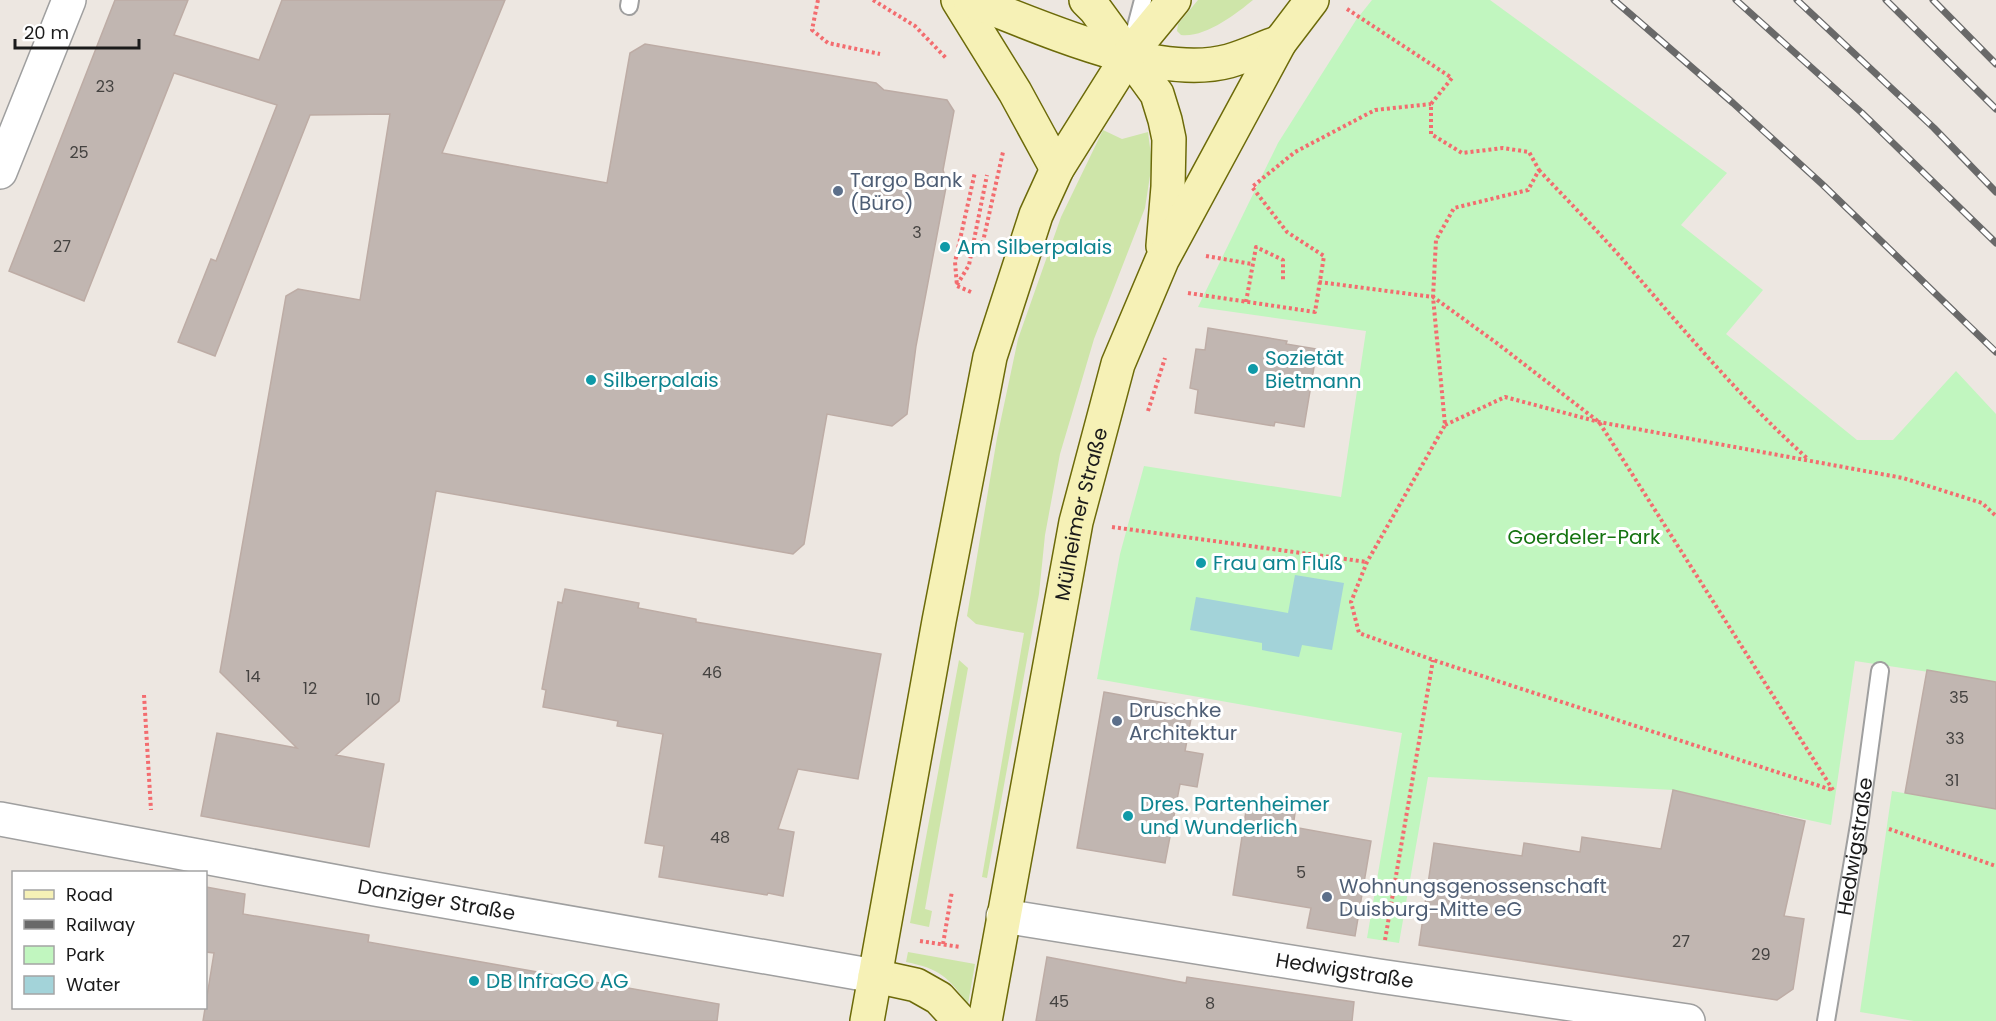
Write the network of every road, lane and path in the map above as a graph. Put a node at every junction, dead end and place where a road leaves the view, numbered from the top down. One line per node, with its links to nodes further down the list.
1 (69, 0): 19 (street)
2 (818, 0): 12 (path)
3 (873, 0): 14 (path)
4 (958, 0): 17 (main road)
5 (970, 0): 13 (main road)
6 (1086, 0): 13 (main road)
7 (1143, 0): 13 (lane)
8 (1174, 0): 13 (main road)
9 (1312, 0): 11 (main road, Mülheimer Straße)
10 (1347, 9): 15 (path)
11 (1280, 42): 13 (main road); 24 (main road, Mülheimer Straße)
12 (880, 54)
13 (1128, 56): 17 (main road); 24 (main road)
14 (952, 64)
15 (1431, 104): 18 (path); 28 (path)
16 (1005, 145): 23 (path)
17 (1057, 169): 50 (main road)
18 (1539, 170): 31 (path); 35 (path)
19 (0, 172)
20 (975, 172): 29 (path)
21 (987, 175): 29 (path)
22 (1202, 256): 25 (path)
23 (979, 258)
24 (1162, 260): 37 (main road, Mülheimer Straße)
25 (1252, 264): 27 (path); 32 (path)
26 (974, 281): 29 (path)
27 (1283, 281)
28 (1319, 282): 31 (path); 32 (path)
29 (957, 286)
30 (1186, 292): 32 (path)
31 (1433, 297): 33 (path); 34 (path)
32 (1246, 302)
33 (1599, 422): 34 (path); 35 (path); 42 (path)
34 (1445, 425): 38 (path)
35 (1810, 461): 36 (path)
36 (1996, 516)
37 (1076, 522): 38 (path); 49 (main road, Mülheimer Straße)
38 (1367, 562): 39 (path)
39 (1433, 660): 42 (path); 48 (path)
40 (1880, 671): 45 (lane, Hedwigstraße)
41 (144, 695): 43 (path)
42 (1832, 790): 45 (path)
43 (151, 811)
44 (0, 819): 53 (street, Danziger Straße)
45 (1860, 819): 46 (path); 58 (lane, Hedwigstraße)
46 (1996, 866)
47 (952, 891): 51 (path)
48 (1391, 906)
49 (1003, 916): 52 (main road, Mülheimer Straße); 57 (street, Hedwigstraße)
50 (882, 934): 51 (path); 53 (main road)
51 (943, 944): 52 (path)
52 (997, 954): 56 (main road, Mülheimer Straße)
53 (875, 976): 54 (main road); 55 (main road)
54 (867, 1021)
55 (960, 1021)
56 (985, 1021)
57 (1688, 1021)
58 (1826, 1021)

